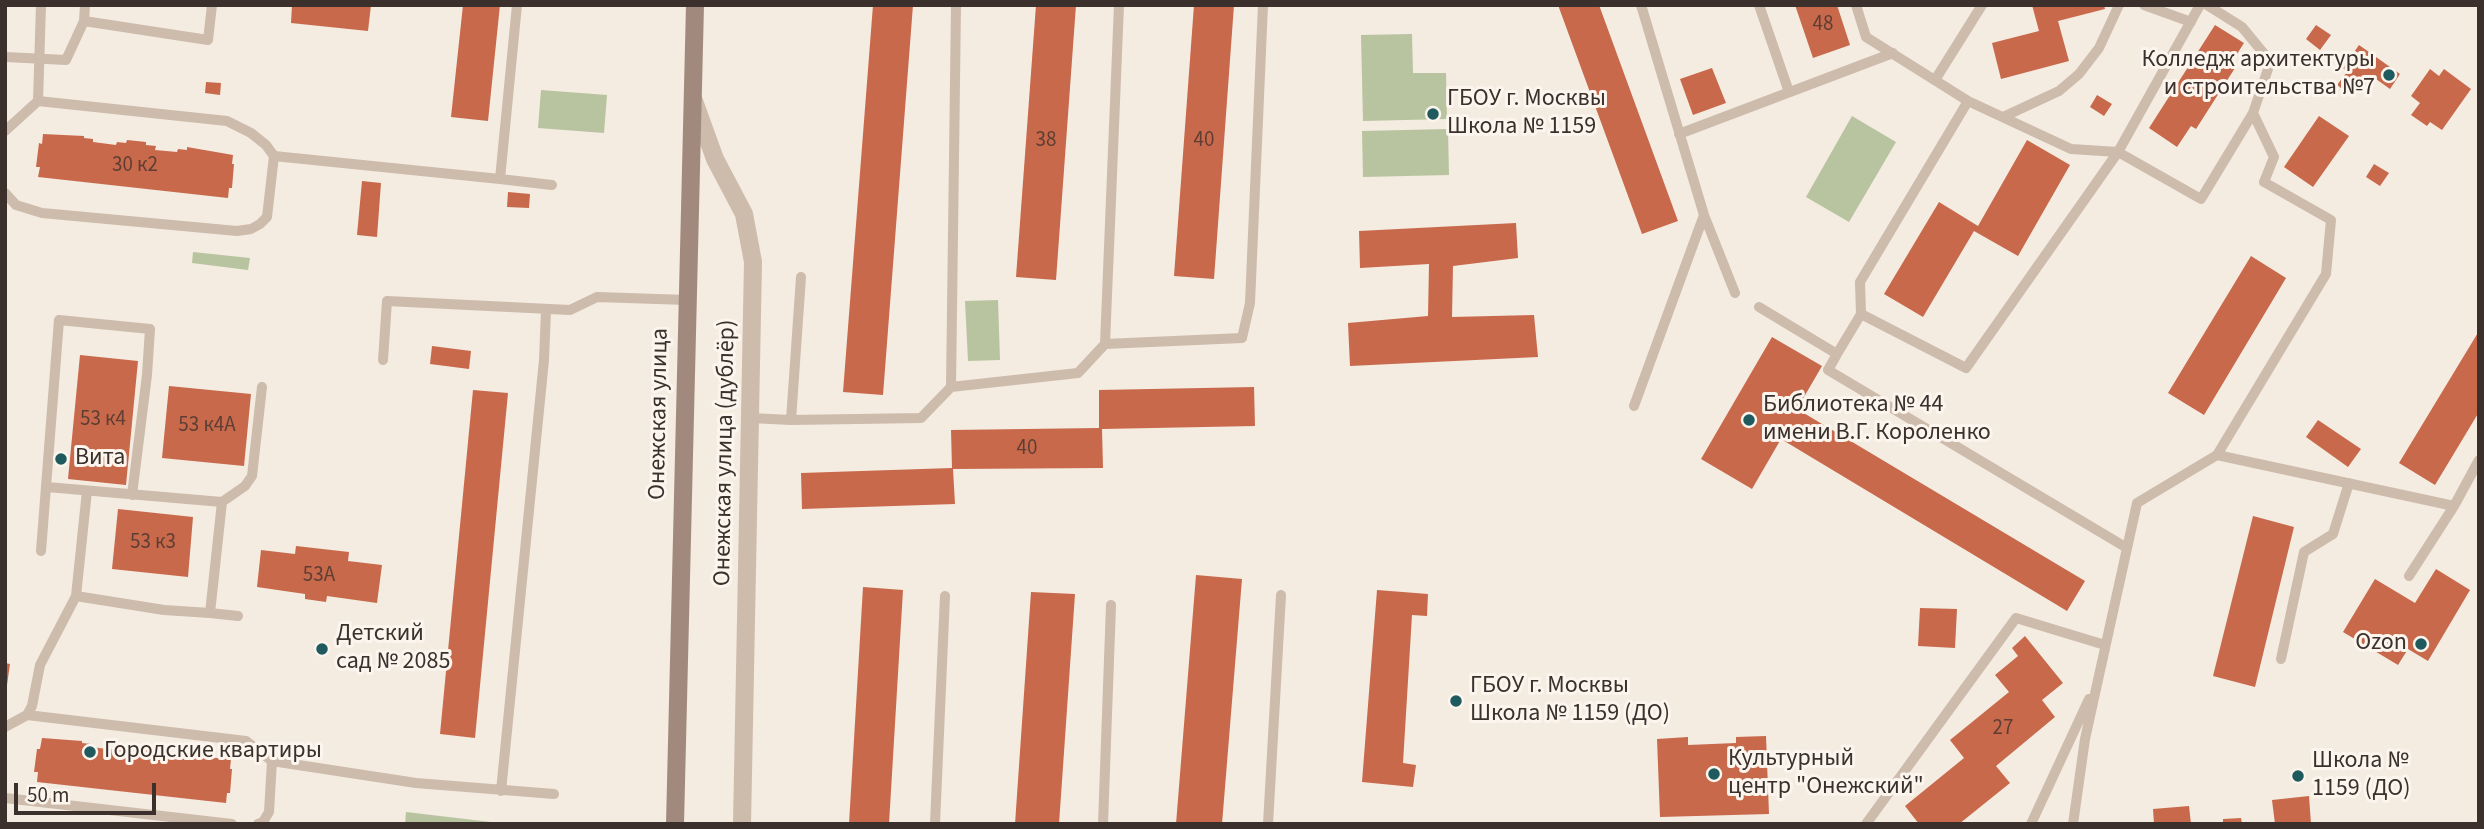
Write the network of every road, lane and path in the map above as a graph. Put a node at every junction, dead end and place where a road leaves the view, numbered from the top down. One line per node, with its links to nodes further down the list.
1 (41, 5): 21 (lane)
2 (85, 5): 17 (lane)
3 (212, 5): 17 (lane)
4 (517, 5): 33 (lane)
5 (695, 5): 24 (main road, Онежская улица)
6 (956, 5): 47 (lane)
7 (1119, 5): 43 (lane)
8 (1264, 5): 43 (lane)
9 (1641, 5): 30 (lane)
10 (1759, 5): 23 (lane)
11 (1856, 5): 19 (lane)
12 (1982, 5): 22 (lane)
13 (2119, 5): 28 (lane)
14 (2144, 5): 18 (lane)
15 (2200, 5): 18 (lane)
16 (2207, 5): 27 (lane)
17 (83, 21): 21 (lane)
18 (2191, 22): 31 (lane)
19 (1893, 53): 22 (lane); 23 (lane)
20 (5, 57): 21 (lane)
21 (40, 59): 25 (lane)
22 (1935, 80): 26 (lane)
23 (1790, 92): 30 (lane)
24 (692, 96): 39 (main road, Онежская улица); 49 (street, Онежская улица (дублёр))
25 (38, 101): 29 (lane); 32 (lane)
26 (1968, 101): 28 (lane); 42 (lane)
27 (2253, 113): 31 (lane); 51 (lane)
28 (2003, 117): 31 (lane)
29 (5, 131)
30 (1679, 134): 36 (lane)
31 (2118, 152): 42 (lane)
32 (274, 156): 33 (lane); 35 (lane)
33 (500, 179): 34 (lane)
34 (552, 185)
35 (5, 193)
36 (1704, 215): 38 (lane); 48 (lane)
37 (801, 277): 50 (lane)
38 (1735, 293)
39 (687, 300): 41 (lane); 79 (main road, Онежская улица)
40 (1759, 307): 44 (lane)
41 (546, 310): 45 (lane); 74 (lane)
42 (1861, 314): 44 (lane)
43 (1105, 344): 47 (lane)
44 (1837, 354): 59 (lane)
45 (383, 360)
46 (262, 387): 57 (lane)
47 (951, 387): 50 (lane)
48 (1634, 406)
49 (751, 418): 50 (lane); 80 (street, Онежская улица (дублёр))
50 (791, 420)
51 (2217, 455): 53 (lane); 59 (lane)
52 (2479, 460): 58 (lane)
53 (2348, 483): 58 (lane); 69 (lane)
54 (47, 487): 55 (lane); 56 (lane); 60 (lane)
55 (87, 491): 56 (lane); 63 (lane)
56 (132, 495): 57 (lane)
57 (222, 502): 66 (lane)
58 (2454, 506): 61 (lane)
59 (2127, 548): 68 (lane)
60 (41, 551)
61 (2409, 576)
62 (1281, 595): 83 (lane)
63 (76, 596): 66 (lane); 71 (lane)
64 (945, 596): 81 (lane)
65 (1111, 605): 82 (lane)
66 (210, 613): 67 (lane)
67 (238, 616)
68 (2105, 645): 70 (lane); 84 (lane)
69 (2281, 660)
70 (2098, 679): 85 (lane); 86 (lane)
71 (27, 715): 72 (lane); 73 (lane)
72 (5, 727)
73 (272, 761): 74 (lane); 78 (lane)
74 (501, 790): 75 (lane)
75 (554, 794)
76 (5, 798): 77 (lane)
77 (232, 824)
78 (258, 824)
79 (675, 824)
80 (742, 824)
81 (935, 824)
82 (1103, 824)
83 (1268, 824)
84 (1866, 824)
85 (2031, 824)
86 (2073, 824)

